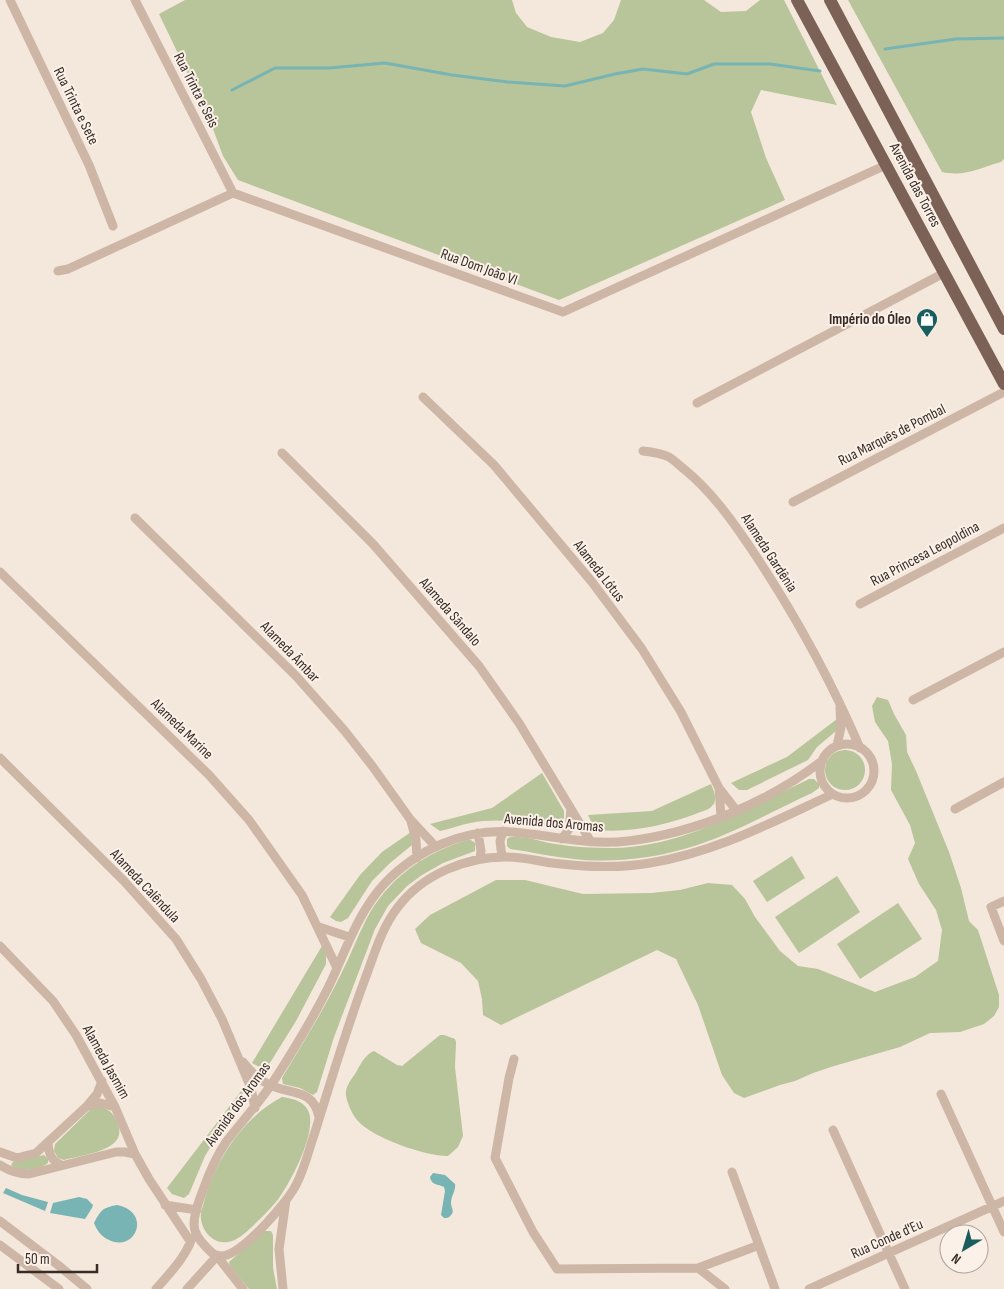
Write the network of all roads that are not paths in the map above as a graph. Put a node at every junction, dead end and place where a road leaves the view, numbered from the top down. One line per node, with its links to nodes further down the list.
1 (10, 0): 7 (street, Rua Trinta e Sete)
2 (135, 0): 6 (street, Rua Trinta e Seis)
3 (797, 0): 5 (main road, Avenida das Torres)
4 (830, 0): 10 (main road, Avenida das Torres)
5 (886, 165): 6 (street, Rua Dom João VI); 9 (main road, Avenida das Torres)
6 (233, 193): 8 (street)
7 (113, 226)
8 (58, 270)
9 (944, 273): 11 (main road, Avenida das Torres); 14 (street)
10 (1004, 329)
11 (1004, 384)
12 (1004, 392): 17 (street, Rua Marquês de Pombal)
13 (423, 397): 30 (street, Alameda Lótus)
14 (697, 403)
15 (643, 451): 24 (street, Alameda Gardênia)
16 (282, 453): 32 (street, Alameda Sândalo)
17 (793, 502)
18 (135, 518): 36 (street, Alameda Âmbar)
19 (1004, 528): 21 (street, Rua Princesa Leopoldina)
20 (0, 572): 46 (street, Alameda Marine)
21 (860, 604)
22 (1004, 652): 23 (street)
23 (913, 700)
24 (840, 702): 25 (street, Alameda Gardênia); 26 (street, Alameda Gardênia)
25 (837, 746): 26 (street); 28 (street)
26 (860, 748): 31 (street)
27 (0, 758): 51 (street, Alameda Calêndula)
28 (823, 760): 31 (street); 34 (street, Avenida dos Aromas)
29 (1004, 782): 33 (street)
30 (720, 788): 34 (street, Alameda Lótus); 35 (street, Alameda Lótus)
31 (833, 794): 42 (street)
32 (571, 809): 39 (street); 40 (street, Alameda Sândalo)
33 (955, 809)
34 (736, 810): 35 (street, Avenida dos Aromas)
35 (721, 817): 40 (street, Avenida dos Aromas)
36 (410, 819): 41 (street, Alameda Âmbar); 43 (street, Alameda Âmbar)
37 (503, 831): 38 (street, Avenida dos Aromas); 39 (street, Avenida dos Aromas); 42 (street)
38 (478, 833): 41 (street, Avenida dos Aromas); 44 (street)
39 (562, 839): 40 (street, Avenida dos Aromas)
40 (591, 842)
41 (436, 847): 43 (street, Avenida dos Aromas)
42 (502, 857): 44 (street)
43 (417, 858): 47 (street, Avenida dos Aromas)
44 (480, 858): 59 (street)
45 (1004, 901): 48 (street)
46 (319, 927): 47 (street); 50 (street, Alameda Marine)
47 (349, 937): 50 (street, Avenida dos Aromas)
48 (1004, 941)
49 (0, 946): 53 (street, Alameda Jasmim)
50 (337, 968): 54 (street, Avenida dos Aromas)
51 (238, 1056): 54 (street, Alameda Calêndula); 58 (street, Alameda Calêndula)
52 (514, 1059): 82 (street)
53 (102, 1080): 56 (street); 57 (street, Alameda Jasmim)
54 (271, 1085): 58 (street, Avenida dos Aromas); 59 (street, Alameda Calêndula)
55 (941, 1094): 72 (street)
56 (87, 1106): 57 (street); 62 (street)
57 (116, 1107): 61 (street, Alameda Jasmim)
58 (255, 1108): 73 (street, Avenida dos Aromas)
59 (319, 1118): 69 (street)
60 (833, 1130): 80 (street)
61 (126, 1133): 64 (street); 65 (street, Alameda Jasmim)
62 (48, 1144): 63 (street); 67 (street)
63 (0, 1152)
64 (108, 1154): 65 (street); 67 (street)
65 (135, 1154): 71 (street, Alameda Jasmim)
66 (0, 1165): 67 (street)
67 (61, 1165)
68 (732, 1172): 90 (street)
69 (286, 1199): 81 (street); 88 (street)
70 (1004, 1201): 72 (street, Rua Conde d'Eu)
71 (165, 1205): 73 (street); 77 (street, Alameda Jasmim)
72 (992, 1206): 76 (street); 80 (street, Rua Conde d'Eu)
73 (197, 1210): 75 (street, Avenida dos Aromas)
74 (0, 1222): 84 (street)
75 (195, 1228): 77 (street, Avenida dos Aromas); 81 (street)
76 (1004, 1232)
77 (190, 1241): 85 (street, Avenida dos Aromas)
78 (0, 1244): 83 (street)
79 (754, 1247): 82 (street)
80 (888, 1254): 91 (street, Rua Conde d'Eu); 92 (street)
81 (217, 1256): 86 (street); 87 (street)
82 (698, 1268): 89 (street)
83 (59, 1289)
84 (87, 1289)
85 (156, 1289)
86 (187, 1289)
87 (243, 1289)
88 (283, 1289)
89 (725, 1289)
90 (776, 1289)
91 (809, 1289)
92 (905, 1289)

